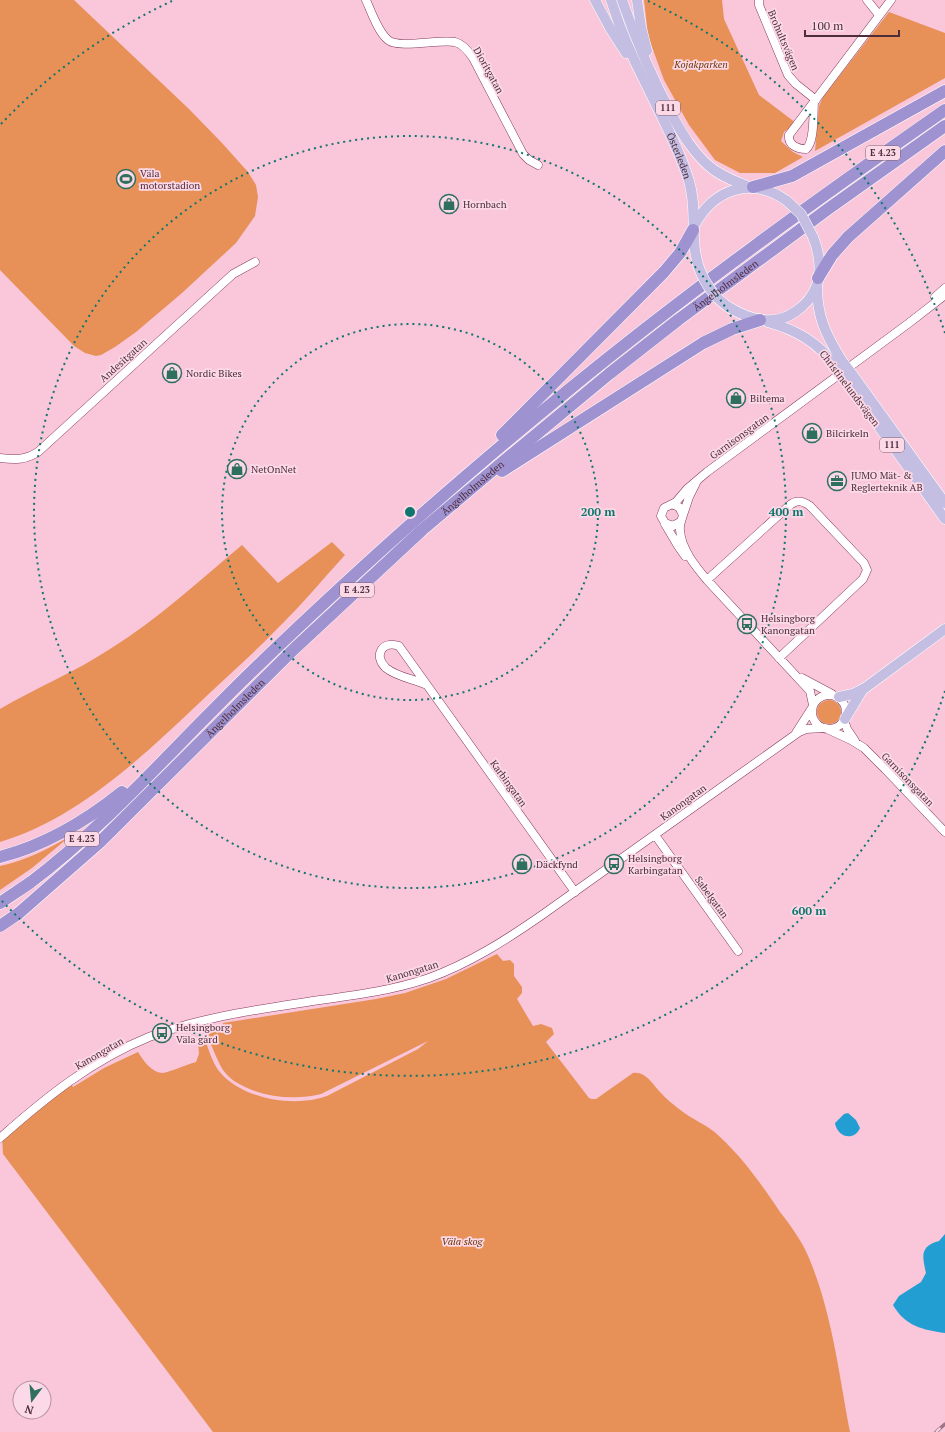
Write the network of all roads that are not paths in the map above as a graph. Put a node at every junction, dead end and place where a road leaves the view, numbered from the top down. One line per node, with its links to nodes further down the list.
1 (366, 0): 17 (street, Dioritgatan)
2 (595, 0): 11 (main road)
3 (611, 0): 11 (main road, Österleden / 111)
4 (622, 0): 10 (main road, Österleden / 111)
5 (637, 0): 10 (main road)
6 (758, 0): 13 (street, Brohultsvägen)
7 (867, 0): 9 (street)
8 (891, 0): 9 (street)
9 (879, 15): 13 (street)
10 (651, 73): 18 (main road, Österleden / 111)
11 (645, 83): 19 (main road, Österleden / 111)
12 (945, 91): 18 (highway)
13 (815, 101): 13 (street)
14 (945, 110): 33 (highway, Ängelholmsleden / E 4.23)
15 (945, 126): 30 (highway, Ängelholmsleden / E 4.23)
16 (945, 152): 21 (highway)
17 (538, 165)
18 (751, 187): 19 (main road); 21 (main road, 111, bridge)
19 (693, 229): 24 (main road, 111, bridge); 33 (highway)
20 (255, 262): 28 (street, Andesitgatan)
21 (817, 281): 24 (main road); 26 (main road, Christinelundsvägen / 111)
22 (945, 288): 25 (street, Garnisonsgatan)
23 (945, 295): 25 (street, Garnisonsgatan)
24 (762, 320): 26 (main road, Christinelundsvägen / 111); 30 (highway)
25 (909, 323): 29 (street, Garnisonsgatan)
26 (839, 363): 27 (main road, Christinelundsvägen / 111, bridge)
27 (848, 376): 32 (main road, Christinelundsvägen / 111); 32 (main road, Christinelundsvägen / 111)
28 (0, 458)
29 (698, 481): 31 (street, Garnisonsgatan); 34 (street, Garnisonsgatan)
30 (460, 498): 55 (highway, Ängelholmsleden / E 4.23)
31 (672, 504): 34 (street); 36 (street, Garnisonsgatan)
32 (943, 505): 35 (main road)
33 (431, 507): 50 (highway, Ängelholmsleden / E 4.23)
34 (682, 519): 36 (street); 37 (street, Garnisonsgatan)
35 (945, 520)
36 (665, 523): 37 (street, Garnisonsgatan)
37 (693, 563): 38 (street, Garnisonsgatan)
38 (707, 580): 40 (street, Garnisonsgatan); 40 (street)
39 (945, 629): 43 (main road)
40 (779, 658): 41 (street, Garnisonsgatan)
41 (791, 671): 44 (street, Garnisonsgatan); 45 (street, Garnisonsgatan)
42 (427, 685): 42 (street, Karbingatan); 54 (street, Karbingatan)
43 (865, 688): 44 (main road); 46 (main road)
44 (837, 696): 45 (street); 46 (street)
45 (812, 706): 47 (street); 48 (street, Kanongatan)
46 (844, 719): 47 (street); 49 (street, Garnisonsgatan)
47 (824, 728): 48 (street, Kanongatan); 49 (street, Garnisonsgatan)
48 (794, 735): 52 (street, Kanongatan)
49 (855, 742): 51 (street, Garnisonsgatan)
50 (158, 766): 53 (highway); 56 (highway, E 4.23)
51 (945, 832)
52 (655, 835): 54 (street, Kanongatan); 59 (street, Sabelgatan)
53 (0, 857)
54 (575, 892): 60 (street, Kanongatan)
55 (38, 896): 57 (highway, E 4.23); 58 (highway)
56 (0, 903)
57 (0, 919)
58 (0, 926)
59 (738, 952)
60 (0, 1138)

